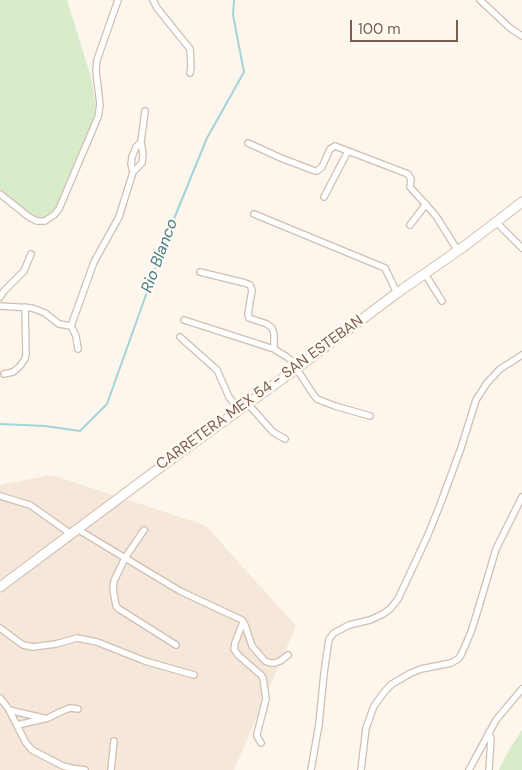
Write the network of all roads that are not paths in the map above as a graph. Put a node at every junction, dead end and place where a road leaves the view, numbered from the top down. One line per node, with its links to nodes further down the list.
1 (118, 0): 11 (street)
2 (153, 0): 5 (street)
3 (480, 0): 4 (street)
4 (522, 36)
5 (190, 73)
6 (145, 111): 7 (street)
7 (141, 142): 10 (street); 10 (street)
8 (248, 143): 9 (street)
9 (348, 151): 12 (street); 14 (street)
10 (133, 172): 29 (street)
11 (0, 194)
12 (324, 197)
13 (522, 202): 16 (street, CARRETERA MEX 54 - SAN ESTEBAN)
14 (426, 204): 17 (street); 19 (street)
15 (254, 214): 23 (street)
16 (496, 222): 18 (street); 19 (street, CARRETERA MEX 54 - SAN ESTEBAN)
17 (410, 225)
18 (522, 248)
19 (458, 251): 22 (street, CARRETERA MEX 54 - SAN ESTEBAN)
20 (31, 254): 24 (street)
21 (200, 272): 32 (street)
22 (425, 274): 23 (street, CARRETERA MEX 54 - SAN ESTEBAN); 25 (street)
23 (397, 293): 34 (street, CARRETERA MEX 54 - SAN ESTEBAN)
24 (0, 297)
25 (442, 301)
26 (0, 306): 27 (street)
27 (25, 306): 29 (street); 35 (street)
28 (184, 320): 32 (street)
29 (71, 326): 31 (street)
30 (180, 337): 38 (street)
31 (78, 349)
32 (274, 349): 34 (street)
33 (522, 355): 63 (street)
34 (297, 368): 37 (street, CARRETERA MEX 54 - SAN ESTEBAN); 39 (street)
35 (2, 373): 36 (street)
36 (0, 380)
37 (248, 404): 38 (street, CARRETERA MEX 54 - SAN ESTEBAN); 40 (street)
38 (239, 410): 44 (street, CARRETERA MEX 54 - SAN ESTEBAN)
39 (370, 416)
40 (285, 439)
41 (0, 496): 44 (street)
42 (521, 500): 64 (street)
43 (144, 530): 45 (street)
44 (74, 531): 45 (street); 46 (street, CARRETERA MEX 54 - SAN ESTEBAN)
45 (125, 558): 47 (street); 49 (street)
46 (0, 587)
47 (243, 622): 50 (street); 60 (street)
48 (0, 628): 51 (street)
49 (176, 645)
50 (288, 655)
51 (194, 675)
52 (522, 689): 58 (street)
53 (0, 698): 55 (street)
54 (78, 709): 56 (street)
55 (9, 710): 56 (street); 57 (street)
56 (45, 718): 57 (street)
57 (17, 725): 61 (street)
58 (489, 732): 65 (street); 66 (street)
59 (114, 741): 62 (street)
60 (261, 743)
61 (85, 770)
62 (111, 770)
63 (311, 770)
64 (361, 770)
65 (470, 770)
66 (489, 770)

